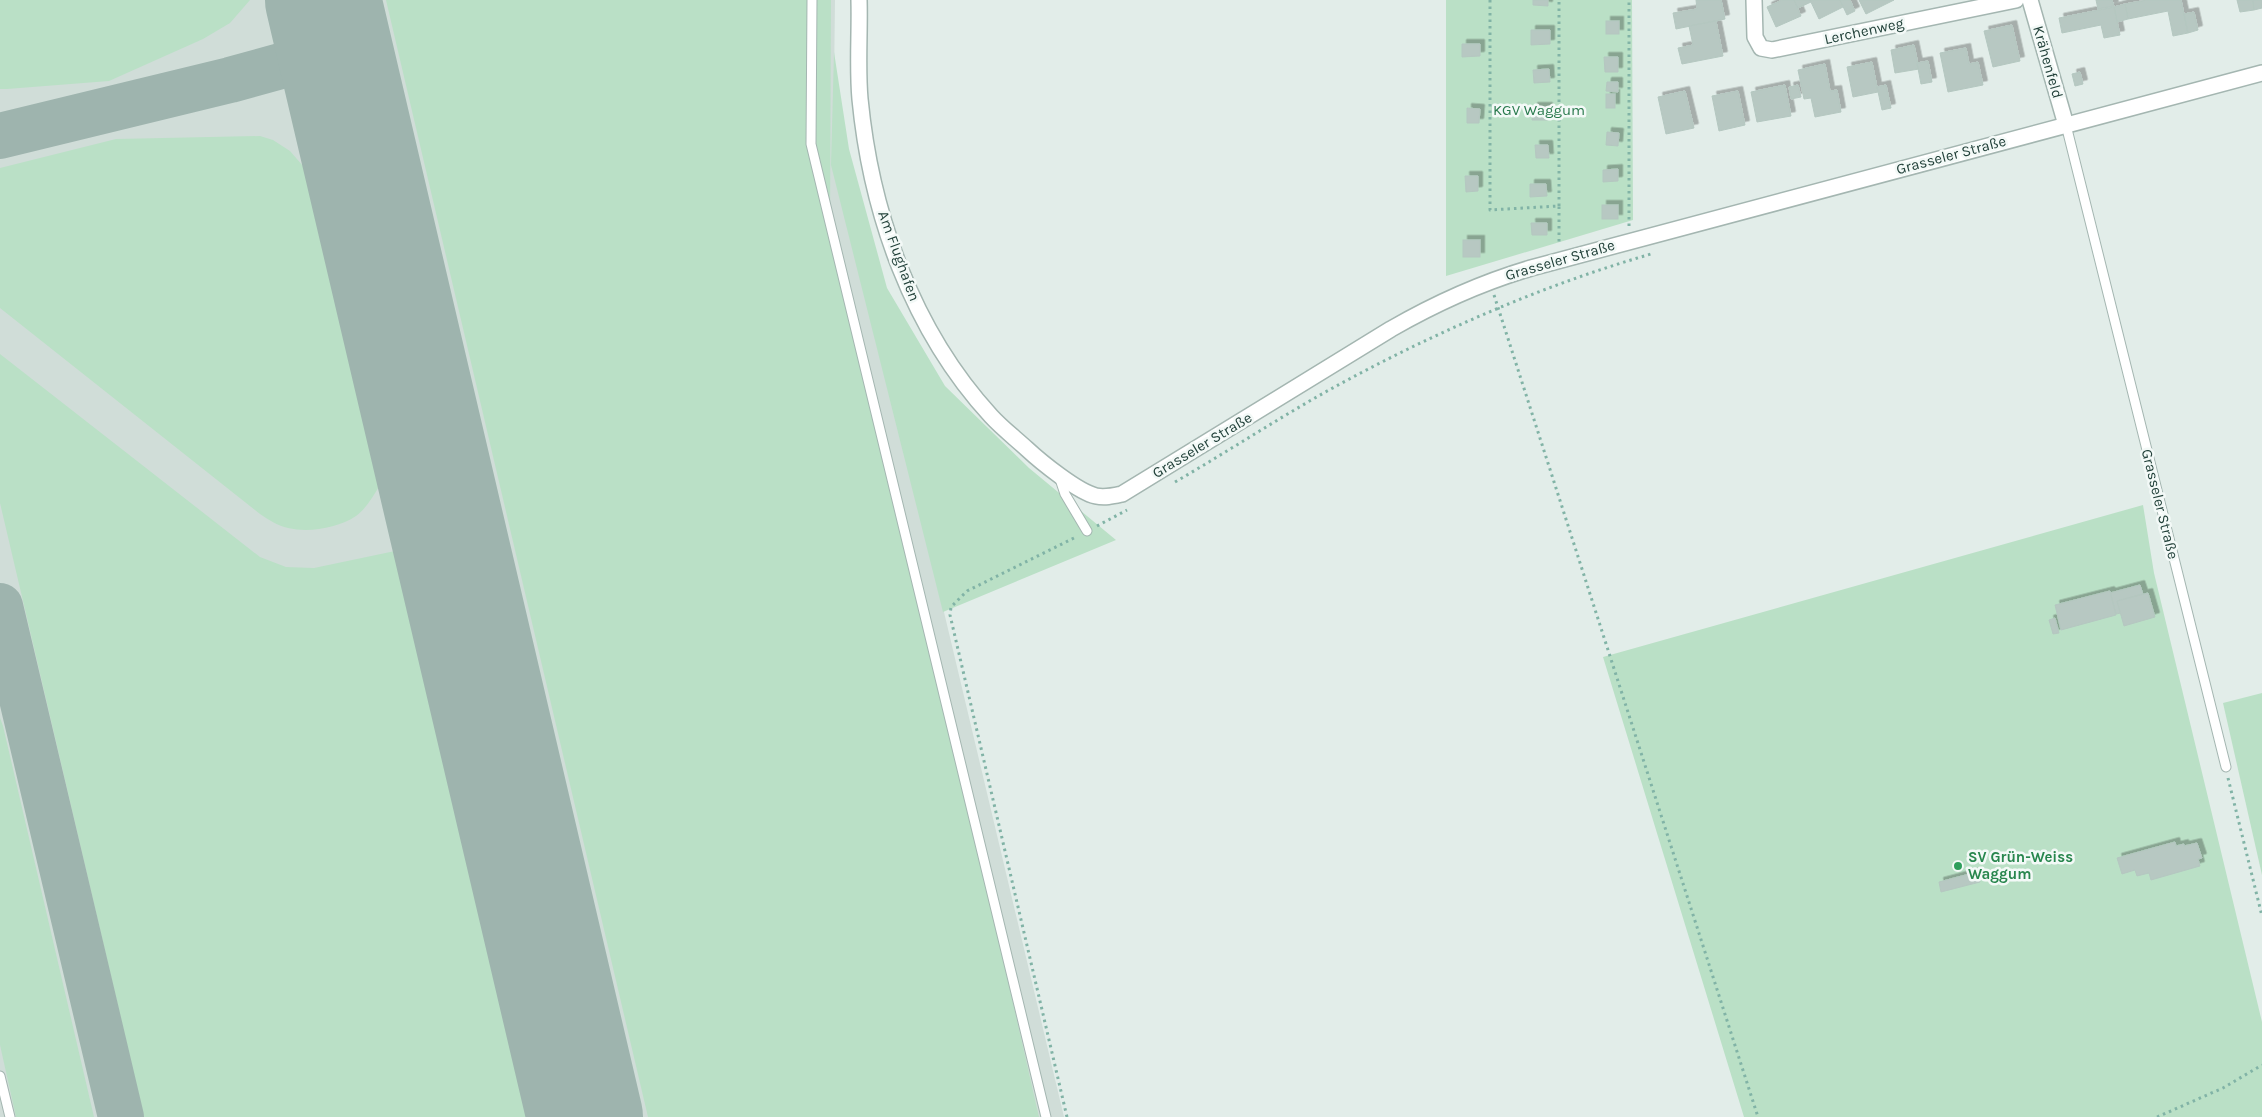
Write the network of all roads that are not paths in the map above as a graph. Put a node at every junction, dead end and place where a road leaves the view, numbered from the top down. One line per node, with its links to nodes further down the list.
1 (812, 0): 14 (lane)
2 (859, 0): 8 (street, Am Flughafen)
3 (1754, 0): 4 (street, Lerchenweg)
4 (2016, 0)
5 (2030, 0): 7 (street, Krähenfeld)
6 (2262, 73): 7 (street, Grasseler Straße)
7 (2066, 124): 9 (street, Grasseler Straße); 11 (lane, Grasseler Straße)
8 (1058, 473): 9 (street, Am Flughafen); 10 (lane)
9 (1098, 497)
10 (1087, 531)
11 (2226, 767)
12 (0, 1076): 13 (lane)
13 (10, 1117)
14 (1046, 1117)

